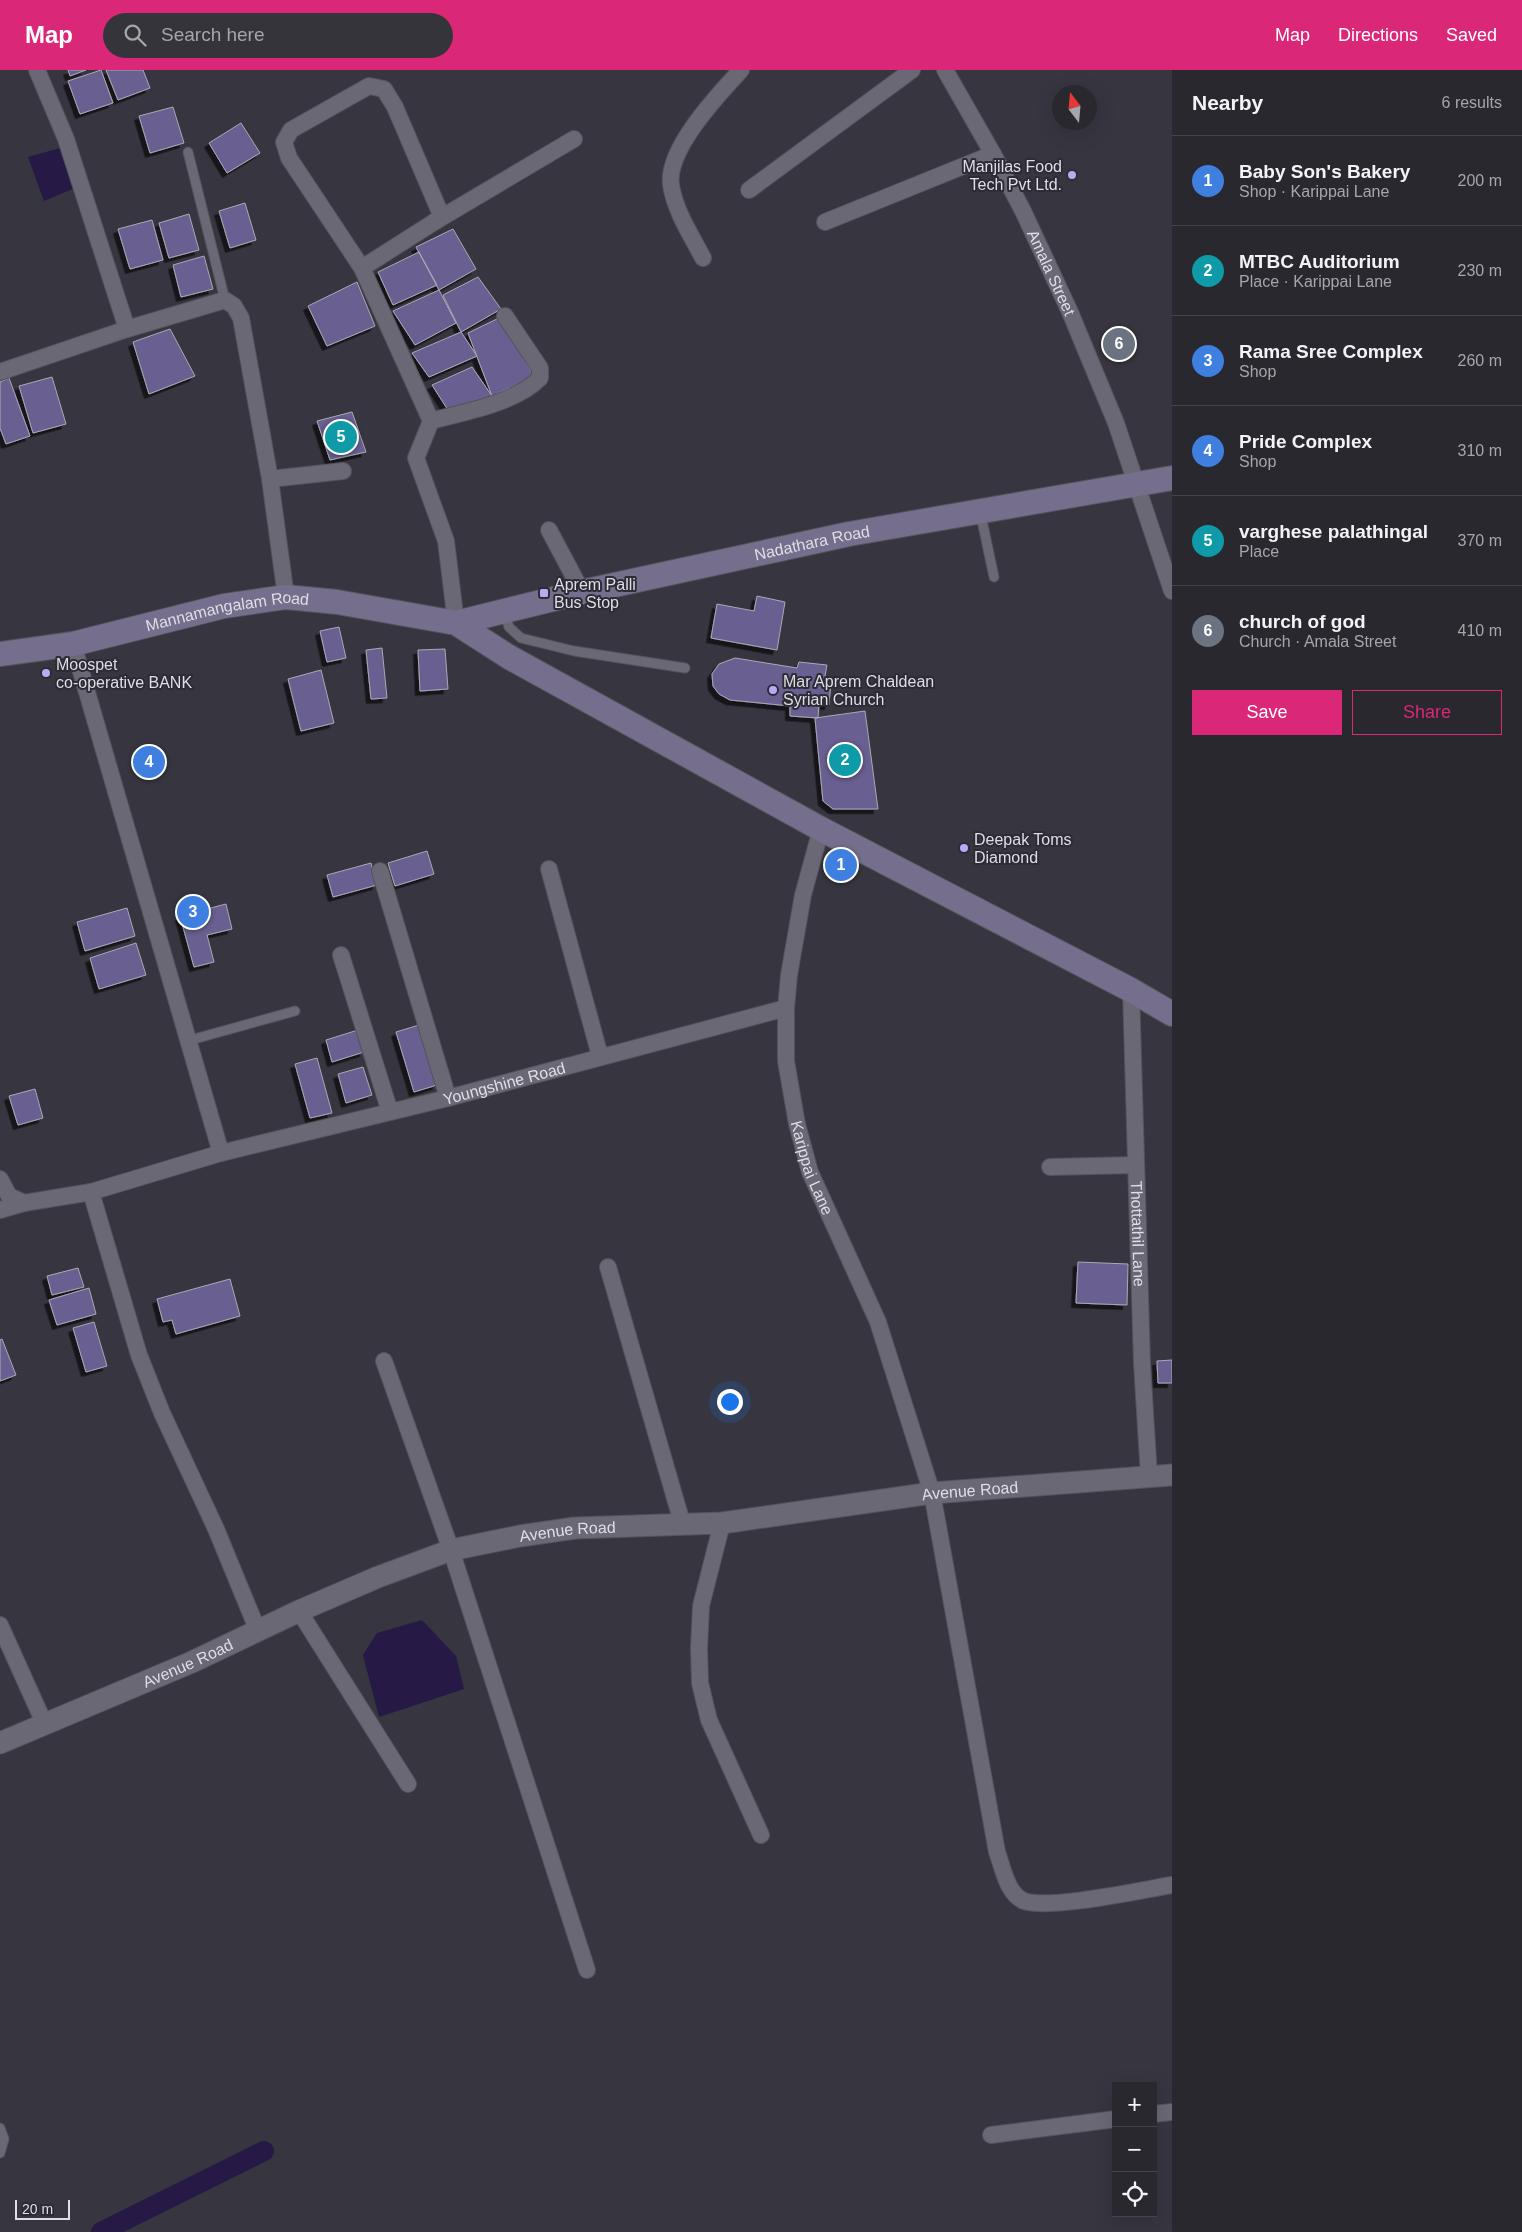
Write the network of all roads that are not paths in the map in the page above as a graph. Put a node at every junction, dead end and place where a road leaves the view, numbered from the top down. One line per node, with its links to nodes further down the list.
1 (37, 70): 15 (street)
2 (741, 70): 11 (street)
3 (912, 70): 8 (street)
4 (945, 70): 7 (street, Amala Street)
5 (574, 139): 10 (street)
6 (188, 152): 13 (lane)
7 (993, 154): 9 (street); 21 (street, Amala Street)
8 (749, 190)
9 (825, 222)
10 (428, 226): 12 (street); 12 (street)
11 (703, 258)
12 (362, 268): 17 (street)
13 (224, 300): 15 (street); 20 (street)
14 (505, 316): 17 (street)
15 (127, 329): 16 (street)
16 (0, 372)
17 (431, 421): 29 (street)
18 (343, 471): 20 (street)
19 (1172, 478): 21 (main road, Nadathara Road)
20 (270, 479): 27 (street)
21 (1138, 483): 22 (main road, Nadathara Road); 25 (street, Amala Street)
22 (980, 510): 24 (lane); 26 (main road, Nadathara Road)
23 (549, 530): 26 (street)
24 (994, 577)
25 (1172, 591)
26 (582, 592): 28 (main road, Nadathara Road)
27 (286, 597): 29 (main road, Mannamangalam Road); 30 (main road, Mannamangalam Road)
28 (504, 612): 29 (main road, Nadathara Road); 32 (lane)
29 (456, 623): 33 (main road)
30 (73, 644): 31 (main road, Mannamangalam Road); 41 (street)
31 (0, 654)
32 (685, 668)
33 (821, 829): 37 (main road); 38 (street, Karippai Lane)
34 (549, 869): 42 (street)
35 (380, 871): 43 (street)
36 (341, 955): 44 (street)
37 (1131, 990): 40 (main road); 46 (street, Thottathil Lane)
38 (786, 1008): 42 (street, Youngshine Road); 56 (street, Karippai Lane)
39 (295, 1012): 41 (lane)
40 (1172, 1014)
41 (187, 1041): 45 (street)
42 (600, 1056): 43 (street, Youngshine Road)
43 (448, 1098): 44 (street, Youngshine Road)
44 (390, 1112): 45 (street, Youngshine Road)
45 (221, 1153): 49 (street, Youngshine Road)
46 (1136, 1165): 47 (street); 55 (street, Thottathil Lane)
47 (1050, 1167)
48 (0, 1180): 50 (street)
49 (91, 1192): 50 (street, Youngshine Road); 62 (street)
50 (24, 1204): 51 (street, Youngshine Road)
51 (0, 1210)
52 (608, 1267): 58 (street)
53 (384, 1361): 59 (street)
54 (1172, 1475): 55 (street, Avenue Road)
55 (1149, 1476): 56 (street, Avenue Road)
56 (932, 1493): 57 (street, Avenue Road); 67 (street, Karippai Lane)
57 (722, 1523): 58 (street, Avenue Road); 66 (street)
58 (682, 1526): 59 (street, Avenue Road)
59 (451, 1550): 60 (street, Avenue Road); 68 (street)
60 (299, 1611): 62 (street, Avenue Road); 65 (street)
61 (0, 1625): 63 (street)
62 (258, 1631): 63 (street, Avenue Road)
63 (44, 1725): 64 (street, Avenue Road)
64 (0, 1743)
65 (408, 1784)
66 (761, 1835)
67 (1172, 1885)
68 (587, 1970)
69 (1172, 2112): 70 (street)
70 (1157, 2114)
71 (1112, 2120): 73 (street)
72 (0, 2128): 74 (lane)
73 (991, 2135)
74 (0, 2153)

